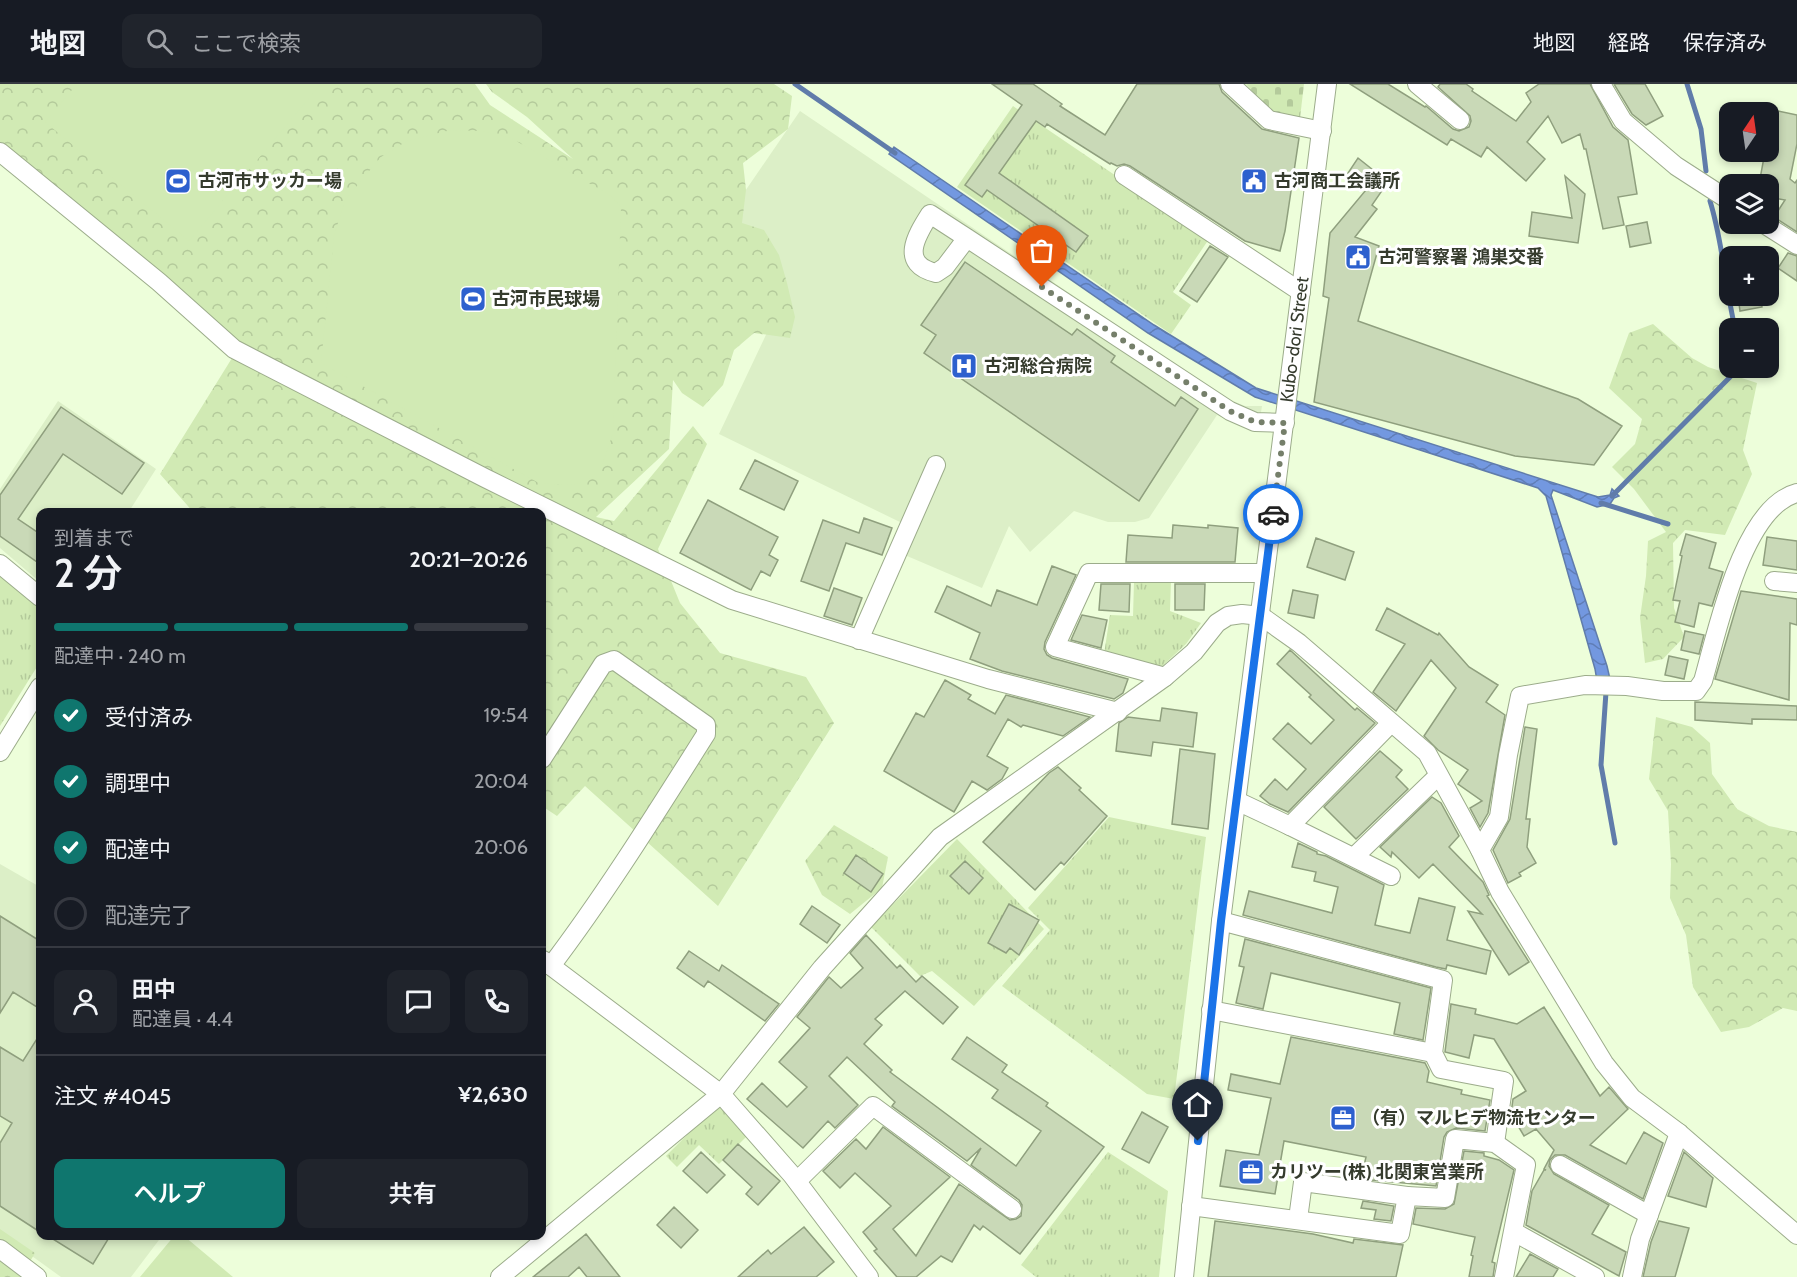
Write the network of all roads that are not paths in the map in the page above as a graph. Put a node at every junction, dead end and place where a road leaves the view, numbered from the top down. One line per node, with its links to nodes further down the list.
1 (1230, 84): 6 (street)
2 (1327, 84): 6 (street, Kubo-dori Street)
3 (1417, 84): 5 (street)
4 (1601, 84): 9 (street)
5 (1460, 120)
6 (1322, 131): 13 (street, Kubo-dori Street)
7 (0, 152): 23 (street)
8 (1124, 175): 13 (street)
9 (1719, 194)
10 (1779, 234): 12 (street)
11 (967, 238): 14 (street)
12 (1797, 245)
13 (1301, 292): 14 (street, Kubo-dori Street)
14 (1285, 423): 18 (street, Kubo-dori Street)
15 (936, 465): 23 (street)
16 (1797, 493): 33 (street)
17 (0, 564): 21 (street)
18 (1265, 573): 22 (street, Kubo-dori Street); 24 (street)
19 (1774, 581): 20 (street)
20 (1797, 583)
21 (36, 594)
22 (1261, 616): 24 (street); 27 (street); 31 (street, Kubo-dori Street)
23 (859, 640): 26 (street)
24 (1166, 677): 26 (street)
25 (36, 694): 28 (street)
26 (1118, 712): 40 (street)
27 (1391, 723): 30 (street); 32 (street)
28 (0, 752)
29 (546, 753): 37 (street)
30 (1438, 776): 33 (street); 34 (street)
31 (1237, 801): 32 (street); 36 (street, Kubo-dori Street)
32 (1290, 826): 34 (street)
33 (1480, 850): 41 (street)
34 (1354, 857): 35 (street)
35 (1391, 876)
36 (1221, 921): 38 (street, Kubo-dori Street); 39 (street)
37 (546, 962): 40 (street)
38 (1211, 1010): 39 (street); 46 (street, Kubo-dori Street)
39 (1433, 1053): 42 (street)
40 (721, 1094): 44 (street); 52 (street)
41 (1679, 1133): 48 (street); 51 (street)
42 (1495, 1143): 45 (street); 50 (street)
43 (1560, 1165): 48 (street)
44 (797, 1181): 47 (street); 57 (street)
45 (1407, 1196): 49 (street); 49 (street)
46 (1191, 1206): 49 (street); 58 (street, Kubo-dori Street)
47 (1012, 1209)
48 (1648, 1215): 61 (street)
49 (1298, 1220)
50 (1514, 1232): 59 (street); 60 (street)
51 (1797, 1235)
52 (546, 1239)
53 (545, 1240): 56 (street)
54 (0, 1249): 55 (street)
55 (37, 1277)
56 (500, 1277)
57 (869, 1277)
58 (1184, 1277)
59 (1504, 1277)
60 (1595, 1277)
61 (1632, 1277)

